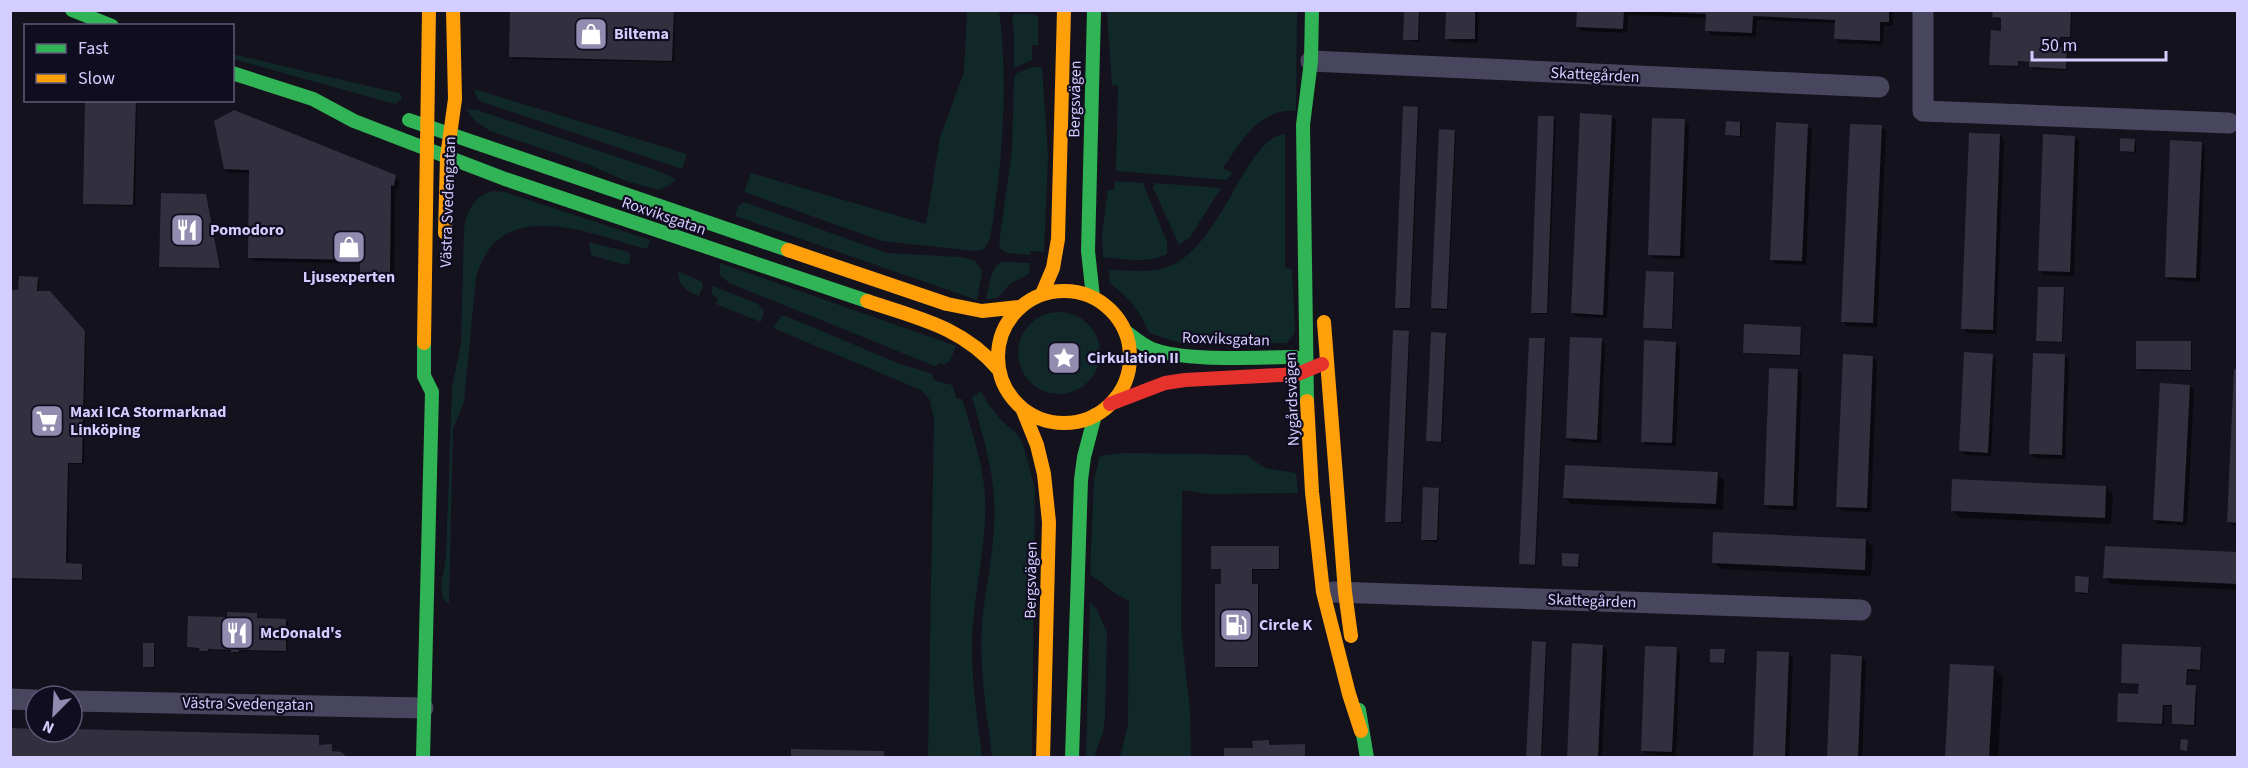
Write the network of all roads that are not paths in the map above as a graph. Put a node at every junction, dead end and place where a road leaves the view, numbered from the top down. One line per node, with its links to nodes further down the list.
1 (72, 10): 8 (street)
2 (429, 10): 17 (street, Västra Svedengatan)
3 (453, 10): 18 (street, Västra Svedengatan)
4 (1064, 10): 26 (street, Bergsvägen)
5 (1094, 10): 27 (street, Bergsvägen)
6 (1312, 10): 9 (street, Nygårdsvägen)
7 (1923, 10): 16 (street)
8 (107, 24)
9 (1311, 62): 11 (street, Skattegården); 14 (street, Nygårdsvägen); 31 (street, Nygårdsvägen)
10 (234, 74): 12 (street, Roxviksgatan)
11 (1879, 87)
12 (313, 99): 13 (street, Roxviksgatan); 19 (street, Roxviksgatan)
13 (357, 106)
14 (1317, 114)
15 (398, 117): 17 (street, Roxviksgatan)
16 (2229, 123)
17 (427, 126): 18 (street, Roxviksgatan); 19 (street, Västra Svedengatan)
18 (450, 134): 20 (street, Västra Svedengatan); 29 (street, Roxviksgatan)
19 (426, 149): 20 (street, Roxviksgatan); 38 (street, Västra Svedengatan)
20 (447, 157): 21 (street, Roxviksgatan); 24 (street, Västra Svedengatan)
21 (505, 179): 22 (street); 33 (street, Roxviksgatan)
22 (483, 184)
23 (458, 204): 24 (street)
24 (446, 228): 25 (street, Västra Svedengatan)
25 (445, 251)
26 (1042, 294): 27 (street); 29 (street)
27 (1093, 297): 30 (street)
28 (1323, 305): 32 (street, Nygårdsvägen)
29 (1019, 307): 33 (street)
30 (1125, 331): 31 (street, Roxviksgatan); 40 (street)
31 (1306, 358): 32 (street, Roxviksgatan); 34 (street, Nygårdsvägen)
32 (1327, 362): 34 (street); 45 (street, Nygårdsvägen)
33 (998, 369): 41 (street)
34 (1306, 372): 36 (street); 42 (street, Nygårdsvägen)
35 (442, 377): 38 (street)
36 (1252, 378): 37 (street); 40 (street)
37 (1283, 389)
38 (432, 392): 48 (street, Västra Svedengatan)
39 (1296, 398): 42 (street)
40 (1110, 404): 43 (street)
41 (1022, 408): 43 (street); 51 (street, Bergsvägen)
42 (1308, 410): 44 (street, Nygårdsvägen)
43 (1095, 415): 52 (street)
44 (1323, 591): 45 (street, Skattegården); 49 (street, Nygårdsvägen)
45 (1345, 592): 46 (street, Skattegården); 49 (street, Nygårdsvägen)
46 (1861, 610)
47 (84, 701): 48 (street, Västra Svedengatan)
48 (423, 708): 50 (street, Västra Svedengatan)
49 (1361, 731): 53 (street, Nygårdsvägen)
50 (423, 758)
51 (1043, 758)
52 (1072, 758)
53 (1367, 758)

